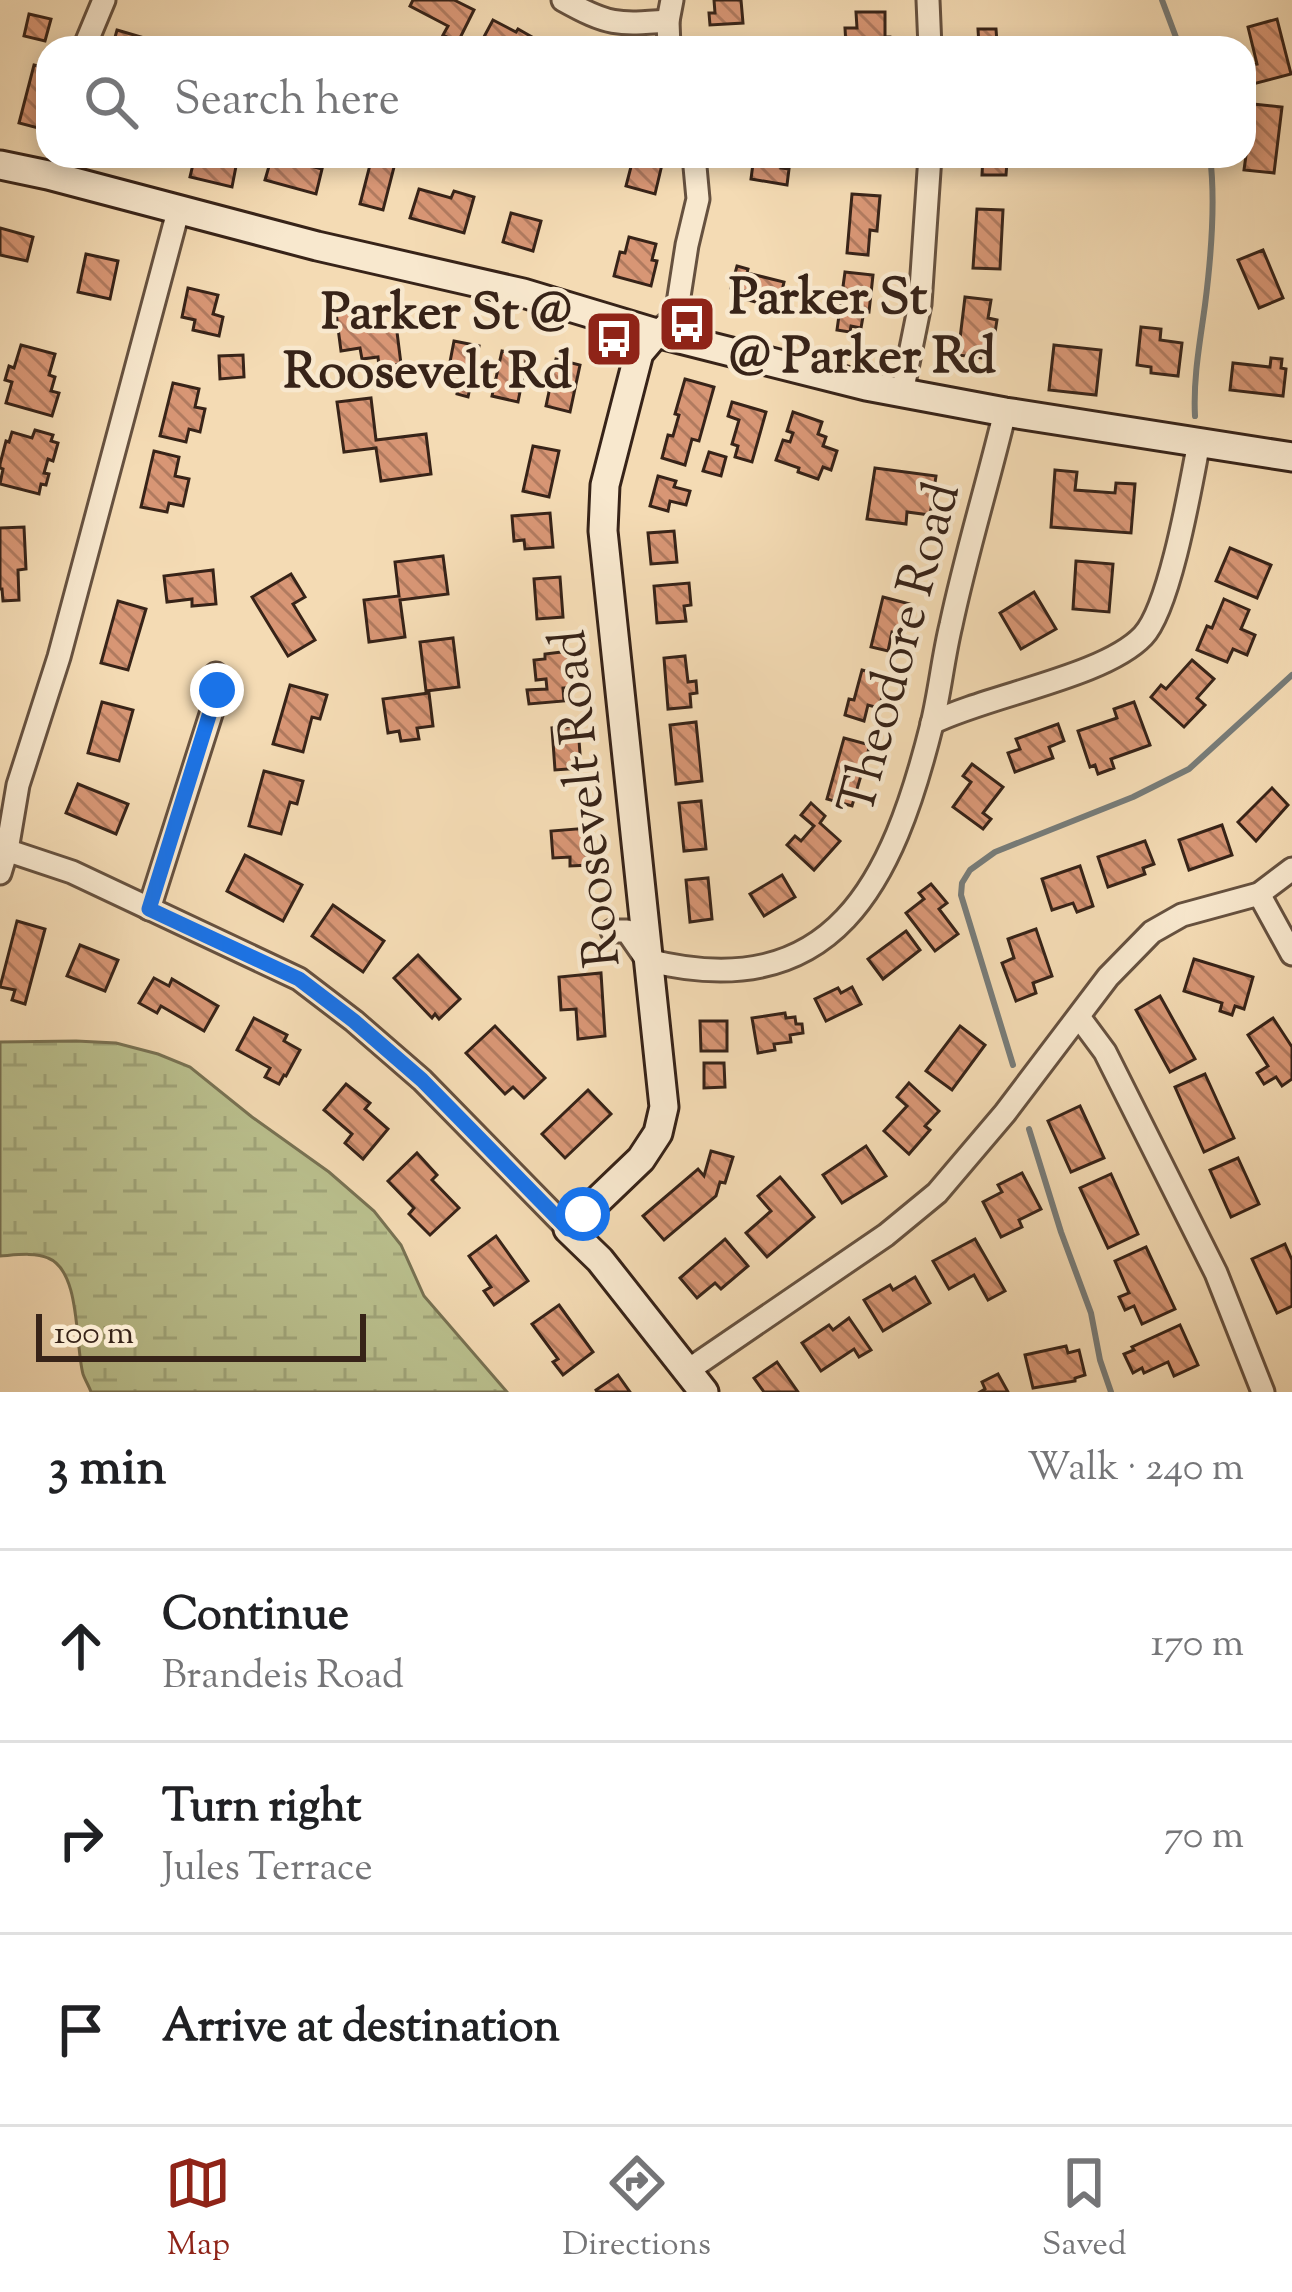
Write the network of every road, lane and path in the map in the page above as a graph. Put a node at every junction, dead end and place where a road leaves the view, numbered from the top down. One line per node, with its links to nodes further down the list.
1 (104, 0): 5 (street)
2 (562, 0): 4 (street)
3 (928, 0): 6 (street)
4 (670, 10)
5 (89, 36)
6 (930, 36)
7 (0, 165): 8 (main road)
8 (36, 165)
9 (60, 168): 12 (main road)
10 (695, 168): 13 (street)
11 (929, 168): 14 (street)
12 (179, 208): 13 (main road); 20 (street)
13 (656, 333): 14 (main road); 27 (main road, Roosevelt Road)
14 (902, 394): 15 (main road)
15 (1005, 412): 16 (main road); 19 (street, Theodore Road)
16 (1198, 442): 17 (main road); 19 (street)
17 (1292, 457)
18 (216, 674): 24 (street)
19 (932, 723): 27 (street, Theodore Road)
20 (4, 849): 22 (street); 24 (street)
21 (1292, 869): 23 (street)
22 (0, 873)
23 (1259, 894): 26 (street); 28 (street)
24 (149, 909): 29 (street)
25 (611, 931): 27 (street, Theodore Road)
26 (1292, 954)
27 (647, 960): 29 (main road, Roosevelt Road)
28 (1079, 1017): 30 (street); 31 (street)
29 (568, 1229): 30 (main road)
30 (696, 1382)
31 (1263, 1392)

